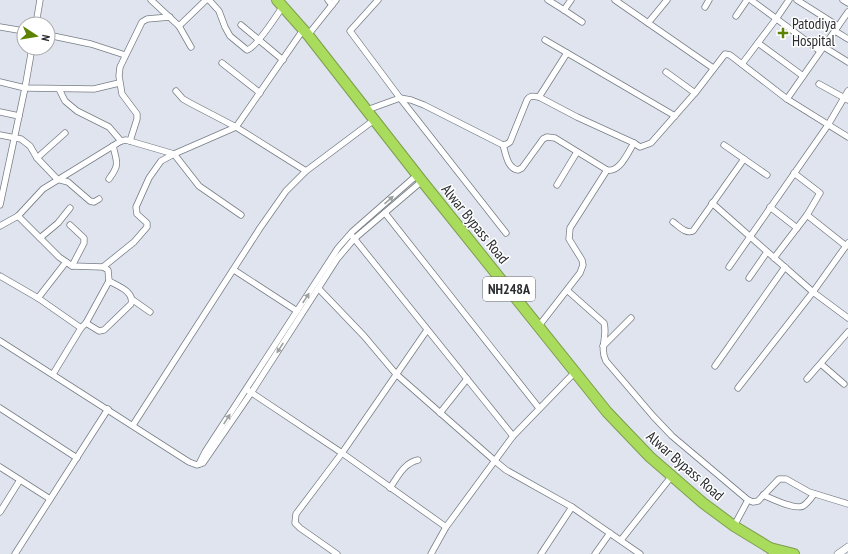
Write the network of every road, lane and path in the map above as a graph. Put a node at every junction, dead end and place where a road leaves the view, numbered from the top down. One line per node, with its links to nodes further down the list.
1 (40, 0): 21 (street)
2 (151, 0): 23 (street)
3 (208, 0): 28 (street); 35 (street)
4 (378, 0): 60 (street)
5 (548, 0): 19 (street)
6 (570, 0): 19 (street)
7 (615, 0): 26 (street)
8 (667, 0): 26 (street)
9 (709, 0): 18 (street)
10 (747, 0): 22 (street)
11 (751, 0): 24 (street)
12 (789, 0): 24 (street)
13 (797, 0): 30 (street)
14 (843, 0): 17 (street)
15 (332, 2): 32 (street)
16 (280, 3): 32 (highway, Alwar Bypass Road / NH248A); 35 (street)
17 (848, 3)
18 (705, 6)
19 (564, 10): 25 (street)
20 (848, 12): 30 (street)
21 (37, 16)
22 (736, 16)
23 (170, 17): 28 (street); 41 (street)
24 (776, 19): 37 (street); 39 (street)
25 (582, 22)
26 (648, 23): 47 (street)
27 (241, 25): 35 (street)
28 (179, 26): 38 (street)
29 (0, 27): 31 (street)
30 (837, 28): 34 (street); 39 (street)
31 (16, 30)
32 (305, 32): 43 (street); 63 (highway, Alwar Bypass Road / NH248A)
33 (56, 37): 41 (street)
34 (848, 39)
35 (259, 40): 43 (street)
36 (545, 40): 40 (street)
37 (758, 43): 46 (street); 49 (street)
38 (191, 48)
39 (822, 49): 44 (street); 49 (street)
40 (567, 53): 59 (street); 66 (street)
41 (125, 55): 51 (street)
42 (31, 56): 53 (street)
43 (283, 60): 57 (street)
44 (848, 62)
45 (222, 63): 57 (street)
46 (742, 64): 47 (street); 61 (street)
47 (713, 68): 58 (street)
48 (666, 72): 58 (street)
49 (803, 76): 61 (street)
50 (0, 82): 53 (street)
51 (119, 84): 54 (street); 75 (street)
52 (819, 84): 62 (street)
53 (25, 88): 54 (street); 65 (street)
54 (59, 89): 74 (street)
55 (176, 91): 69 (street)
56 (848, 91): 62 (street)
57 (260, 93): 69 (street)
58 (695, 93): 66 (street)
59 (539, 97): 76 (street); 77 (street)
60 (400, 98): 63 (street); 77 (street); 105 (street)
61 (787, 98): 68 (street)
62 (846, 99): 68 (street)
63 (367, 110): 67 (highway, Alwar Bypass Road / NH248A)
64 (0, 112): 65 (street)
65 (19, 116): 72 (street)
66 (675, 116): 76 (street)
67 (374, 120): 85 (street); 88 (highway, Alwar Bypass Road / NH248A)
68 (828, 125): 73 (street); 86 (street)
69 (236, 127): 81 (street); 85 (street)
70 (65, 133): 82 (street)
71 (0, 134): 72 (street)
72 (14, 137): 82 (street); 94 (street)
73 (848, 137)
74 (121, 141): 75 (street); 79 (street)
75 (130, 141): 81 (street)
76 (634, 143): 84 (street)
77 (503, 144): 80 (street)
78 (724, 145): 83 (street)
79 (113, 146): 89 (street); 90 (street)
80 (577, 152): 84 (street); 91 (street)
81 (174, 154): 98 (street); 114 (street)
82 (37, 158): 89 (street)
83 (744, 158): 87 (street); 93 (street)
84 (607, 170): 122 (street)
85 (306, 171): 117 (street)
86 (794, 173): 95 (street); 99 (street)
87 (768, 175)
88 (420, 178): 97 (street); 106 (street, one-way to 88); 131 (highway, Alwar Bypass Road / NH248A)
89 (57, 179): 92 (street); 100 (street)
90 (109, 179)
91 (557, 185)
92 (98, 199)
93 (712, 204): 101 (street); 107 (street)
94 (0, 205)
95 (770, 207): 104 (street); 107 (street)
96 (70, 208): 108 (street)
97 (385, 213): 106 (street); 148 (street)
98 (241, 215)
99 (807, 215): 104 (street); 109 (street)
100 (18, 216): 103 (street); 108 (street)
101 (673, 222)
102 (70, 225): 113 (street)
103 (0, 226)
104 (797, 228): 111 (street)
105 (506, 232)
106 (352, 236): 121 (street); 126 (street, one-way to 106); 133 (street)
107 (750, 236): 110 (street); 115 (street)
108 (40, 238): 112 (street)
109 (847, 245): 123 (street)
110 (767, 252): 111 (street); 119 (street)
111 (774, 258): 116 (street)
112 (66, 262): 113 (street); 124 (street)
113 (72, 266): 114 (street)
114 (103, 266): 120 (street)
115 (729, 267)
116 (785, 267): 123 (street); 138 (street)
117 (234, 270): 126 (street); 151 (street)
118 (0, 276): 124 (street)
119 (749, 278)
120 (109, 281): 125 (street); 130 (street)
121 (319, 289): 141 (street); 146 (street, one-way to 146)
122 (568, 291): 131 (street); 136 (street)
123 (813, 292): 129 (street); 145 (street)
124 (38, 298): 132 (street)
125 (133, 300): 127 (street); 130 (street)
126 (297, 311): 146 (street)
127 (150, 312)
128 (630, 318): 136 (street)
129 (848, 318)
130 (86, 323): 132 (street)
131 (538, 327): 139 (highway, Alwar Bypass Road / NH248A)
132 (81, 328): 140 (street)
133 (427, 330): 141 (street); 142 (street)
134 (848, 332): 137 (street)
135 (0, 341): 140 (street)
136 (602, 346): 164 (street)
137 (821, 364): 143 (street); 144 (street)
138 (715, 366)
139 (574, 372): 148 (street); 158 (highway, Alwar Bypass Road / NH248A)
140 (53, 374): 149 (street)
141 (396, 374): 150 (street); 153 (street)
142 (467, 379): 150 (street); 152 (street)
143 (807, 379)
144 (844, 384)
145 (738, 388)
146 (249, 391): 151 (street); 153 (street)
147 (0, 408): 154 (street)
148 (539, 408): 152 (street)
149 (108, 409): 151 (street); 154 (street)
150 (440, 413): 156 (street)
151 (133, 425)
152 (513, 436): 156 (street)
153 (342, 453): 160 (street); 174 (street)
154 (77, 458): 163 (street)
155 (418, 460): 160 (street)
156 (495, 461): 166 (street); 169 (street)
157 (0, 467): 159 (street)
158 (671, 476): 168 (highway, Alwar Bypass Road / NH248A); 171 (street)
159 (20, 480): 163 (street); 167 (street)
160 (390, 488): 169 (street)
161 (814, 494): 162 (street); 162 (street); 165 (street)
162 (763, 495): 164 (street)
163 (50, 499): 175 (street)
164 (748, 500): 168 (street)
165 (848, 504)
166 (572, 506): 170 (street); 177 (street)
167 (0, 512)
168 (734, 526): 173 (highway, Alwar Bypass Road / NH248A)
169 (446, 527): 176 (street)
170 (610, 533): 171 (street); 178 (street)
171 (621, 540): 179 (street)
172 (848, 548): 181 (street)
173 (774, 551): 180 (highway, NH248A)
174 (335, 553)
175 (14, 554)
176 (431, 554)
177 (541, 554)
178 (595, 554)
179 (640, 554)
180 (794, 554)
181 (838, 554)

